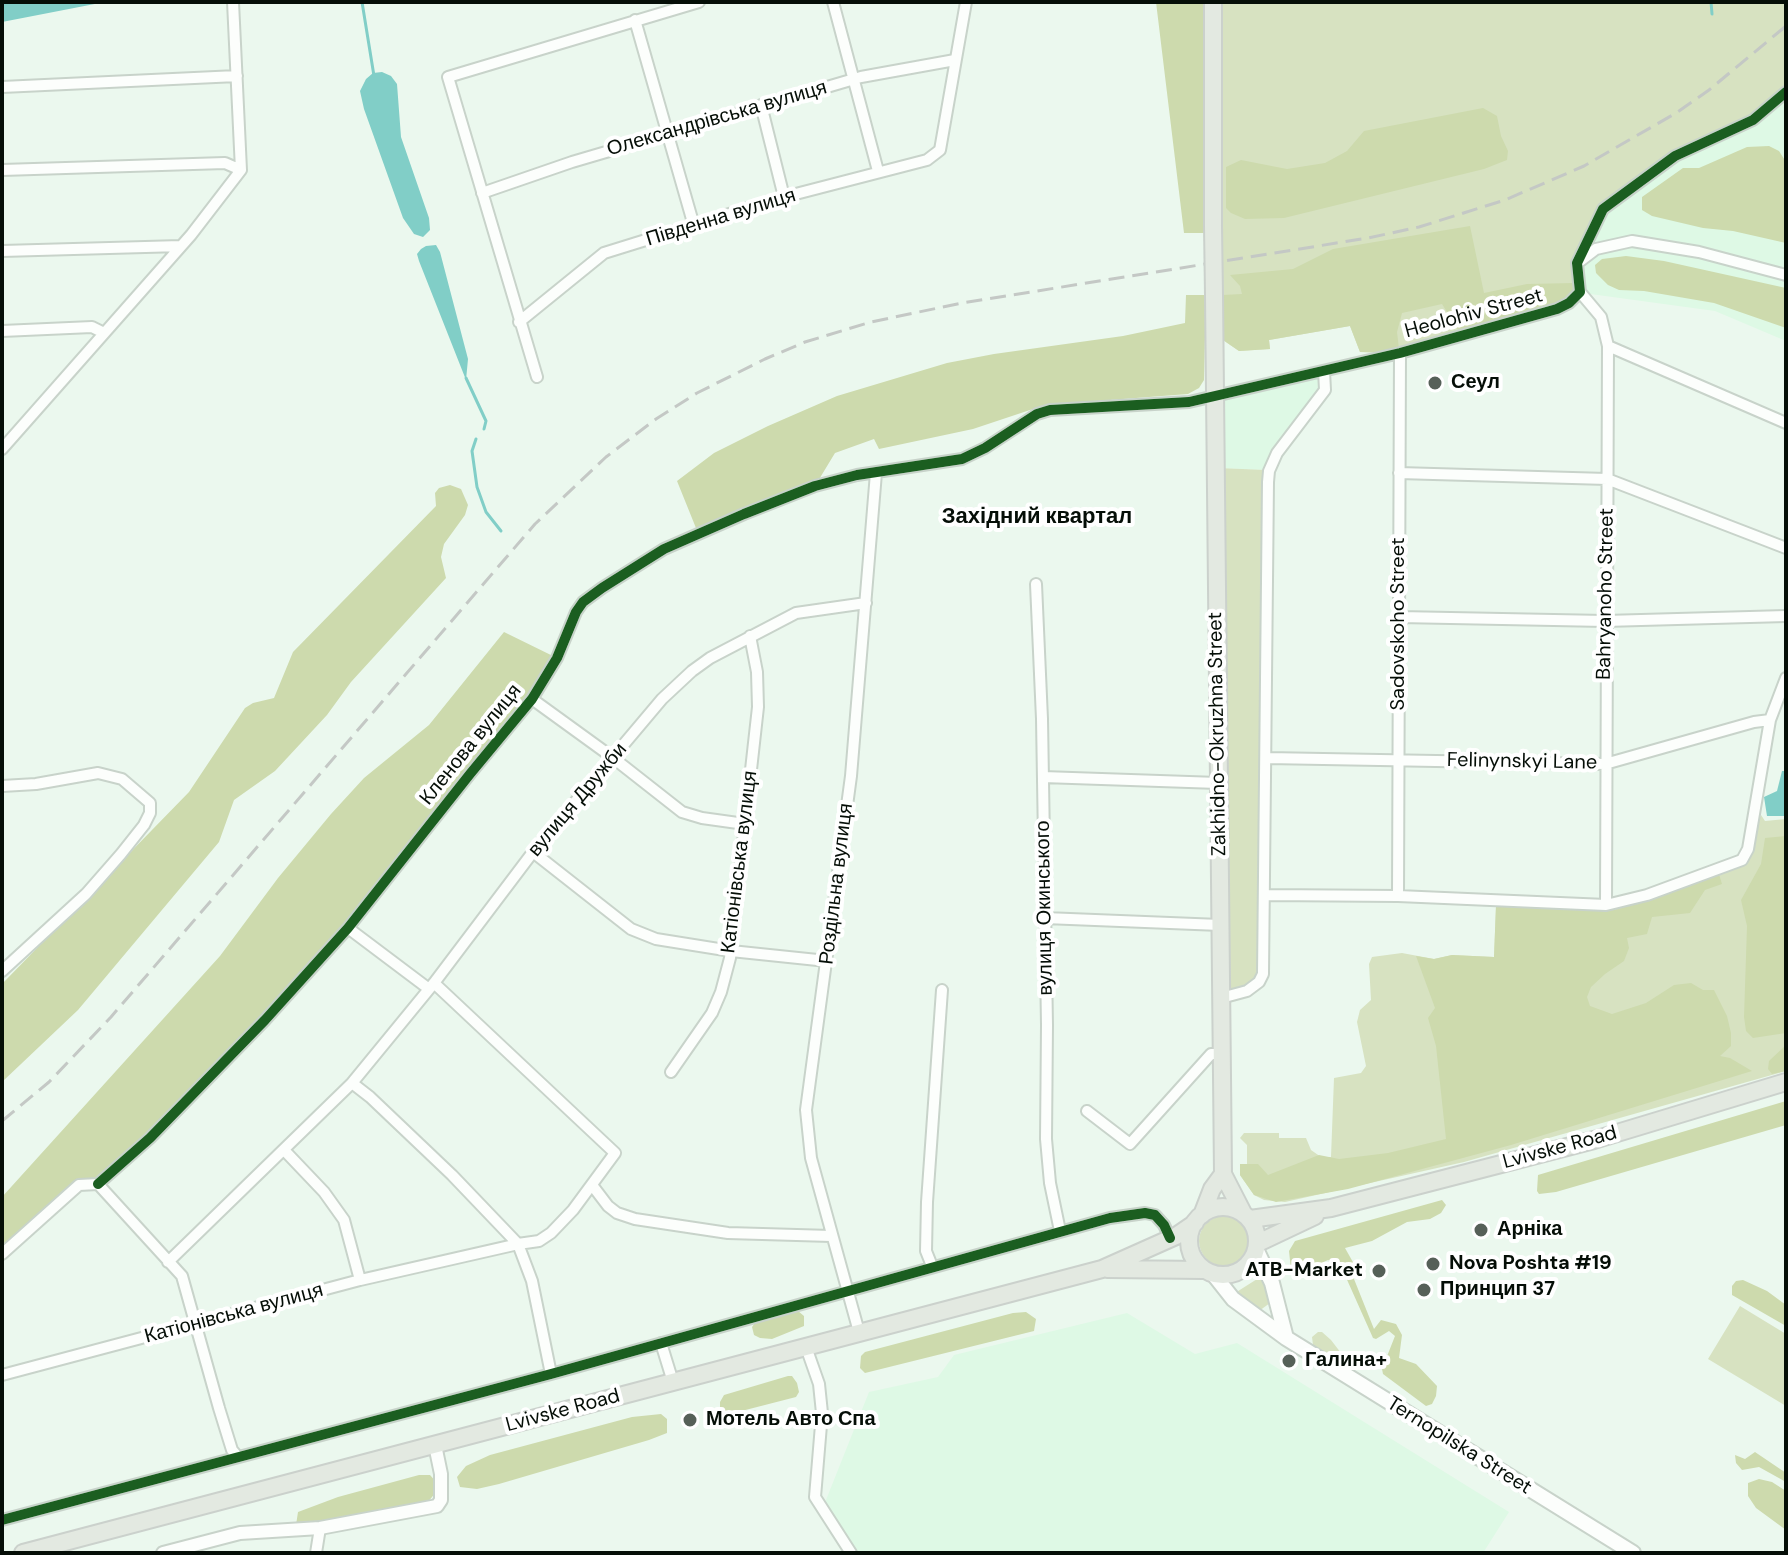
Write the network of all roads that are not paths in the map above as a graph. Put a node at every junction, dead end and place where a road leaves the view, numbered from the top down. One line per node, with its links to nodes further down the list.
1 (233, 2): 8 (street)
2 (699, 2): 6 (street)
3 (833, 2): 9 (street)
4 (966, 2): 7 (street)
5 (1213, 2): 32 (main road, Zakhidno-Okruzhna Street, bridge)
6 (635, 20): 13 (street); 17 (street)
7 (955, 60): 9 (street, Олександрівська вулиця); 16 (street, Південна вулиця)
8 (237, 76): 10 (street); 15 (street)
9 (854, 79): 12 (street, Олександрівська вулиця); 16 (street)
10 (2, 87)
11 (1786, 92): 22 (street)
12 (761, 105): 13 (street, Олександрівська вулиця); 18 (street)
13 (668, 133): 17 (street, Олександрівська вулиця); 19 (street)
14 (2, 170): 15 (street)
15 (241, 170): 20 (street)
16 (878, 171): 18 (street, Південна вулиця)
17 (482, 193): 25 (street)
18 (784, 197): 19 (street, Південна вулиця)
19 (694, 226): 25 (street, Південна вулиця)
20 (181, 246): 21 (street); 27 (street)
21 (2, 251)
22 (1577, 263): 23 (street); 24 (street)
23 (1786, 275)
24 (1580, 292): 28 (street, Bahryanoho Street); 29 (street, Heolohiv Street)
25 (519, 322): 31 (street)
26 (2, 331): 27 (street)
27 (104, 333): 34 (street)
28 (1608, 346): 33 (street); 37 (street, Bahryanoho Street)
29 (1400, 353): 30 (street, Heolohiv Street); 36 (street, Sadovskoho Street)
30 (1324, 371): 32 (street, Heolohiv Street); 49 (street)
31 (537, 377)
32 (1213, 397): 35 (street, Кленова вулиця); 53 (main road, Zakhidno-Okruzhna Street)
33 (1786, 423)
34 (2, 449)
35 (876, 473): 40 (street, Роздільна вулиця); 46 (street, Кленова вулиця)
36 (1399, 473): 37 (street); 42 (street, Sadovskoho Street)
37 (1607, 479): 38 (street); 43 (street, Bahryanoho Street)
38 (1786, 548)
39 (1036, 584): 52 (street, вулиця Окинського)
40 (866, 603): 44 (street, вулиця Дружби); 64 (street, Роздільна вулиця)
41 (1786, 616): 43 (street)
42 (1399, 617): 43 (street); 50 (street, Sadovskoho Street)
43 (1605, 621): 51 (street, Bahryanoho Street)
44 (750, 636): 48 (street, вулиця Дружби); 55 (street, Катіонівська вулиця)
45 (1786, 678): 47 (street)
46 (532, 699): 48 (street); 62 (street, Кленова вулиця)
47 (1770, 720): 51 (street, Felinynskyi Lane); 59 (street)
48 (612, 757): 55 (street); 56 (street, вулиця Дружби)
49 (1267, 758): 50 (street, Felinynskyi Lane); 57 (street)
50 (1398, 759): 51 (street, Felinynskyi Lane); 58 (street, Sadovskoho Street)
51 (1605, 764): 59 (street, Bahryanoho Street)
52 (1043, 777): 53 (street); 60 (street, вулиця Окинського)
53 (1218, 783): 61 (main road, Zakhidno-Okruzhna Street)
54 (2, 786): 65 (street)
55 (745, 824): 63 (street, Катіонівська вулиця)
56 (533, 852): 63 (street); 66 (street, вулиця Дружби)
57 (1266, 895): 58 (street); 68 (street)
58 (1398, 896): 59 (street)
59 (1606, 905)
60 (1045, 918): 61 (street); 81 (street, вулиця Окинського)
61 (1220, 925): 68 (main road, Zakhidno-Okruzhna Street)
62 (348, 928): 66 (street); 76 (street, Кленова вулиця)
63 (731, 951): 64 (street); 70 (street, Катіонівська вулиця)
64 (827, 961): 82 (street, Роздільна вулиця)
65 (2, 971)
66 (431, 986): 72 (street, вулиця Дружби); 77 (street, Катіонівська вулиця)
67 (942, 990): 88 (street)
68 (1221, 998): 69 (main road, Zakhidno-Okruzhna Street)
69 (1222, 1054): 73 (street); 75 (main road, Zakhidno-Okruzhna Street)
70 (671, 1072)
71 (1786, 1082): 78 (main road, Lvivske Road)
72 (352, 1083): 74 (street, вулиця Дружби); 84 (street)
73 (1087, 1111)
74 (284, 1150): 87 (street, вулиця Дружби); 91 (street)
75 (1223, 1174): 79 (main road, Zakhidno-Okruzhna Street); 80 (main road, Zakhidno-Okruzhna Street)
76 (98, 1184): 86 (street); 87 (street)
77 (592, 1185): 82 (street); 84 (street, Катіонівська вулиця)
78 (1331, 1208): 79 (main road, Lvivske Road); 85 (main road, Lvivske Road)
79 (1246, 1216): 80 (main road); 85 (main road)
80 (1198, 1219): 83 (main road, Lvivske Road); 90 (main road)
81 (1060, 1231): 83 (street); 88 (street)
82 (831, 1236): 92 (street, Роздільна вулиця)
83 (1170, 1238): 89 (main road, Lvivske Road)
84 (518, 1244): 91 (street, Катіонівська вулиця); 98 (street)
85 (1257, 1247): 90 (main road); 95 (main road)
86 (2, 1254)
87 (168, 1262): 93 (street)
88 (932, 1266): 92 (street)
89 (1102, 1269): 90 (main road, Lvivske Road); 94 (main road, Lvivske Road)
90 (1209, 1272): 95 (main road, Ternopilska Street)
91 (360, 1280): 93 (street, Катіонівська вулиця)
92 (848, 1290): 94 (street, Роздільна вулиця); 96 (street)
93 (195, 1323): 99 (street, Катіонівська вулиця); 102 (street)
94 (859, 1332): 97 (main road, Lvivske Road)
95 (1286, 1338): 109 (main road, Ternopilska Street)
96 (661, 1343): 98 (street); 100 (street)
97 (806, 1347): 100 (main road, Lvivske Road); 108 (street)
98 (551, 1374): 102 (street)
99 (2, 1375)
100 (673, 1382): 101 (main road, Lvivske Road)
101 (435, 1445): 104 (street); 105 (main road, Lvivske Road)
102 (238, 1457): 103 (street)
103 (2, 1520)
104 (320, 1528): 106 (street); 107 (street)
105 (23, 1553)
106 (163, 1553)
107 (316, 1553)
108 (851, 1553)
109 (1633, 1553)

